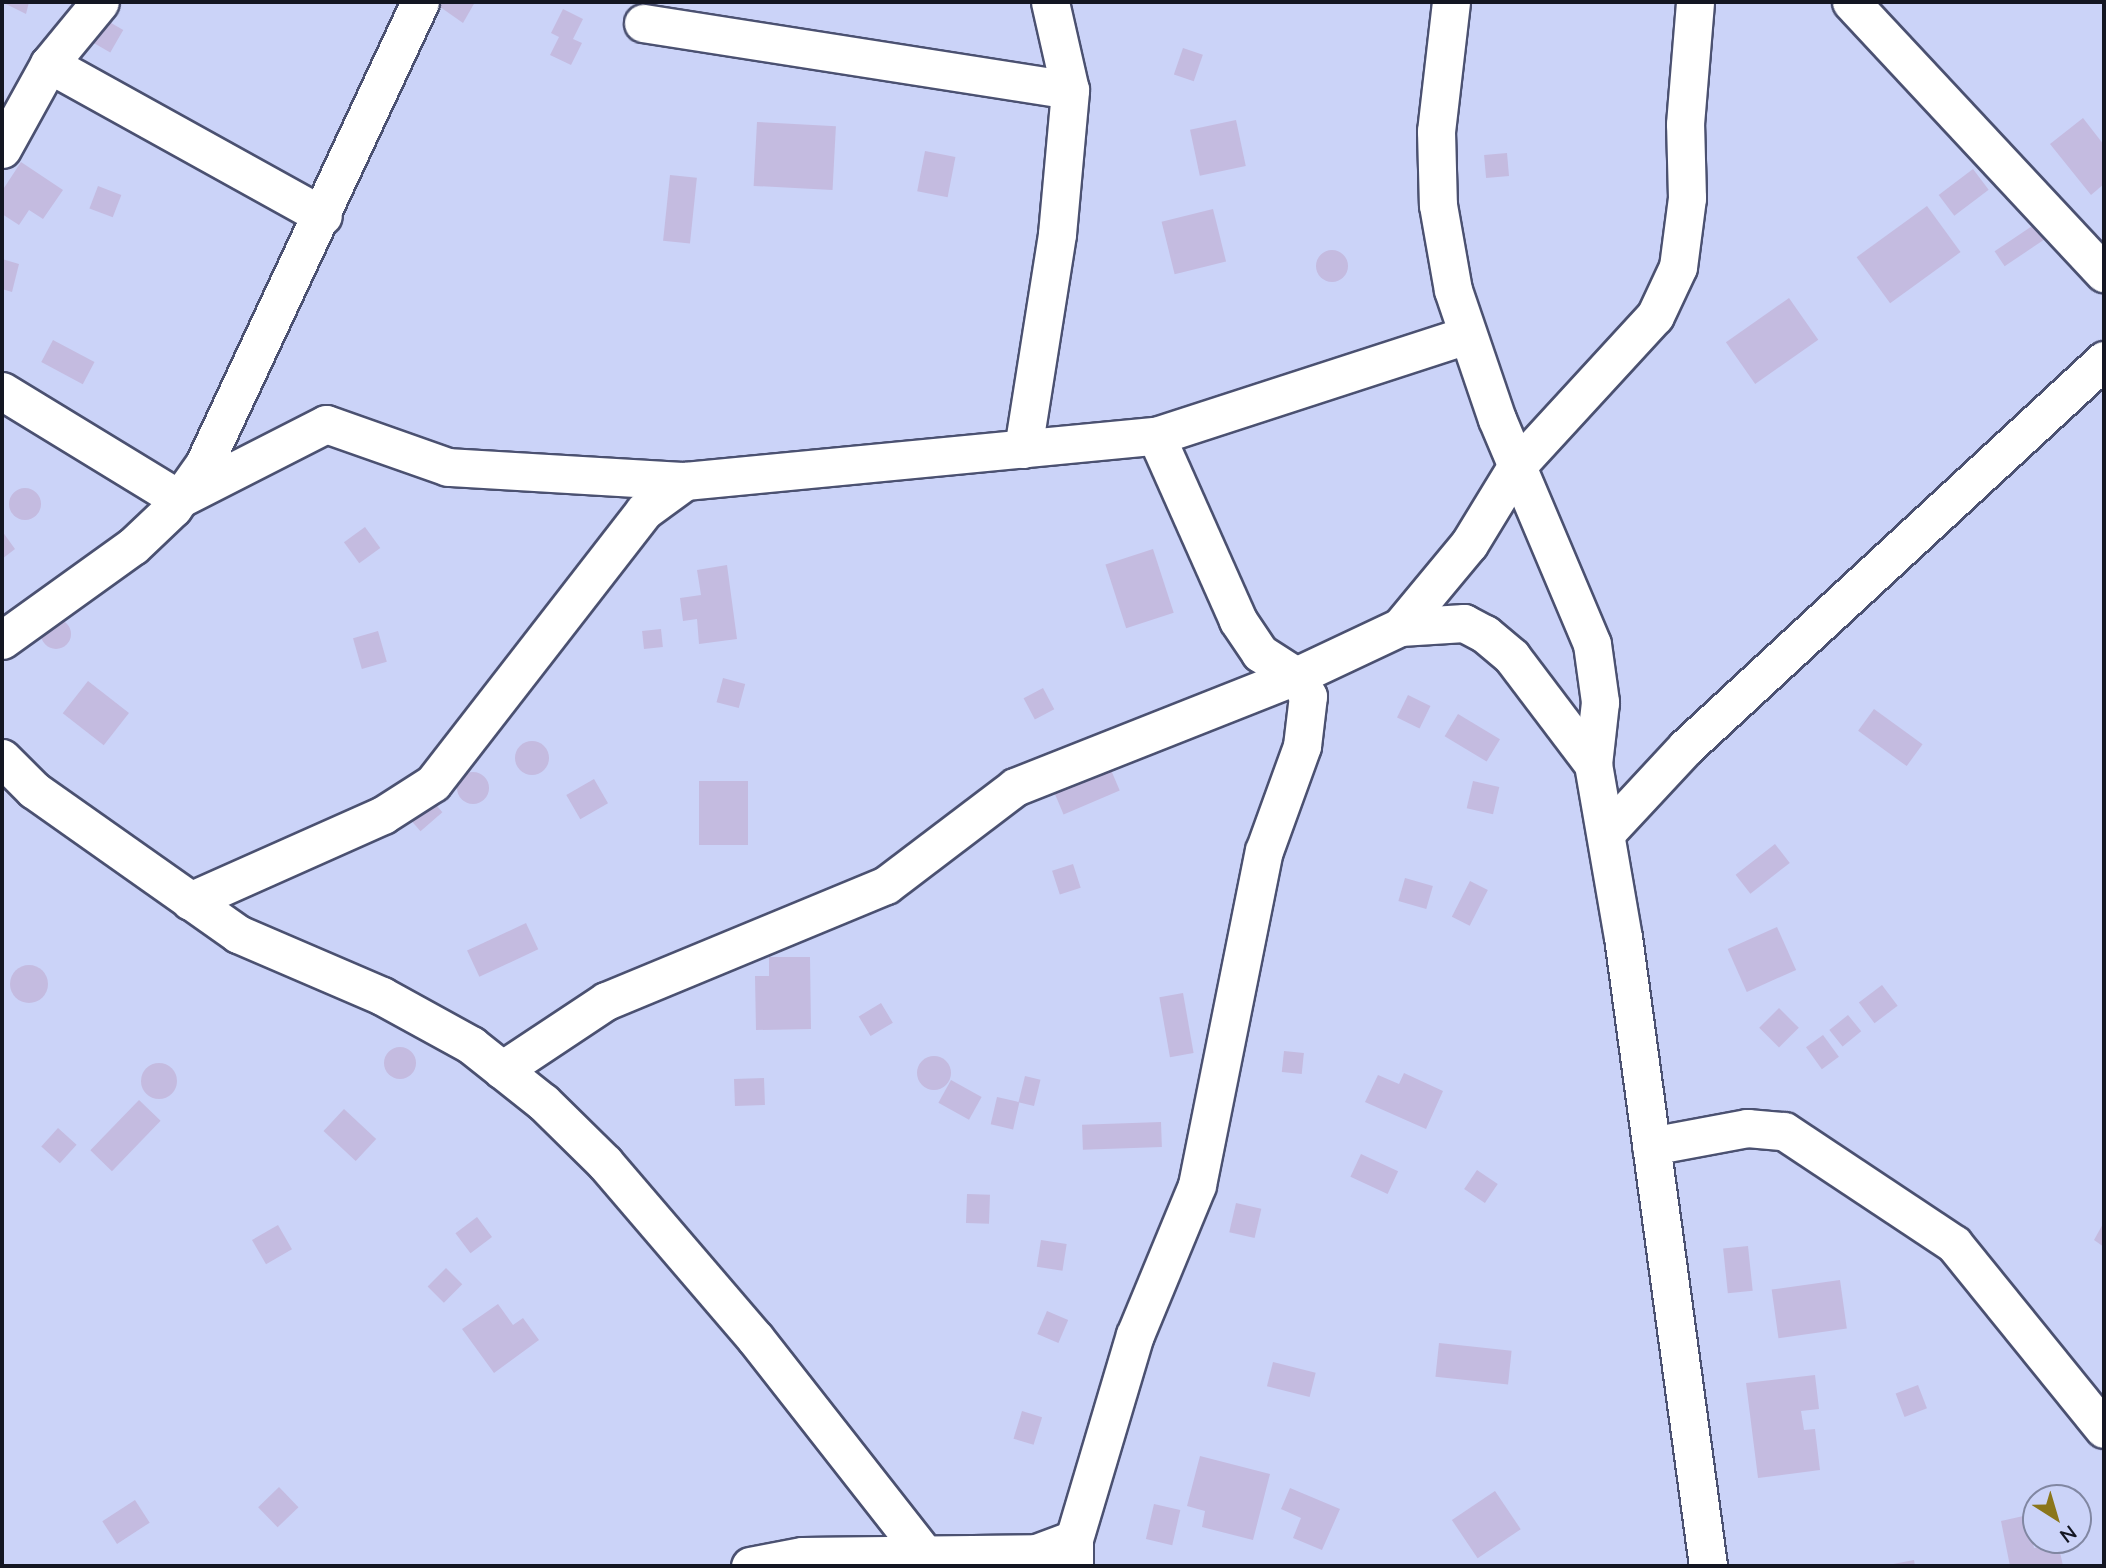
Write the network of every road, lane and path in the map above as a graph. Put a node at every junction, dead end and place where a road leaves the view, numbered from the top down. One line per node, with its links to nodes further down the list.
1 (100, 2): 8 (street)
2 (420, 2): 11 (street)
3 (1050, 2): 9 (street)
4 (1451, 2): 13 (street)
5 (1695, 2): 18 (street)
6 (1851, 2): 12 (street)
7 (643, 23): 9 (street)
8 (49, 64): 10 (street); 11 (street)
9 (1070, 90): 17 (street)
10 (2, 149)
11 (323, 216): 20 (street)
12 (2104, 273)
13 (1467, 335): 16 (street); 18 (street)
14 (2104, 360): 26 (street)
15 (2, 391): 20 (street)
16 (1156, 436): 17 (street); 23 (street)
17 (1024, 449): 19 (street)
18 (1516, 467): 21 (street); 25 (street)
19 (685, 481): 20 (street); 27 (street)
20 (179, 499): 22 (street)
21 (1400, 626): 23 (street); 25 (street)
22 (2, 640)
23 (1296, 676): 28 (street); 31 (street)
24 (2, 758): 27 (street)
25 (1592, 764): 26 (street)
26 (1606, 833): 29 (street)
27 (190, 901): 28 (street)
28 (502, 1070): 32 (street)
29 (1651, 1146): 30 (street); 34 (street)
30 (2104, 1429)
31 (1074, 1553): 32 (street)
32 (929, 1561): 33 (street)
33 (750, 1566)
34 (1709, 1566)

